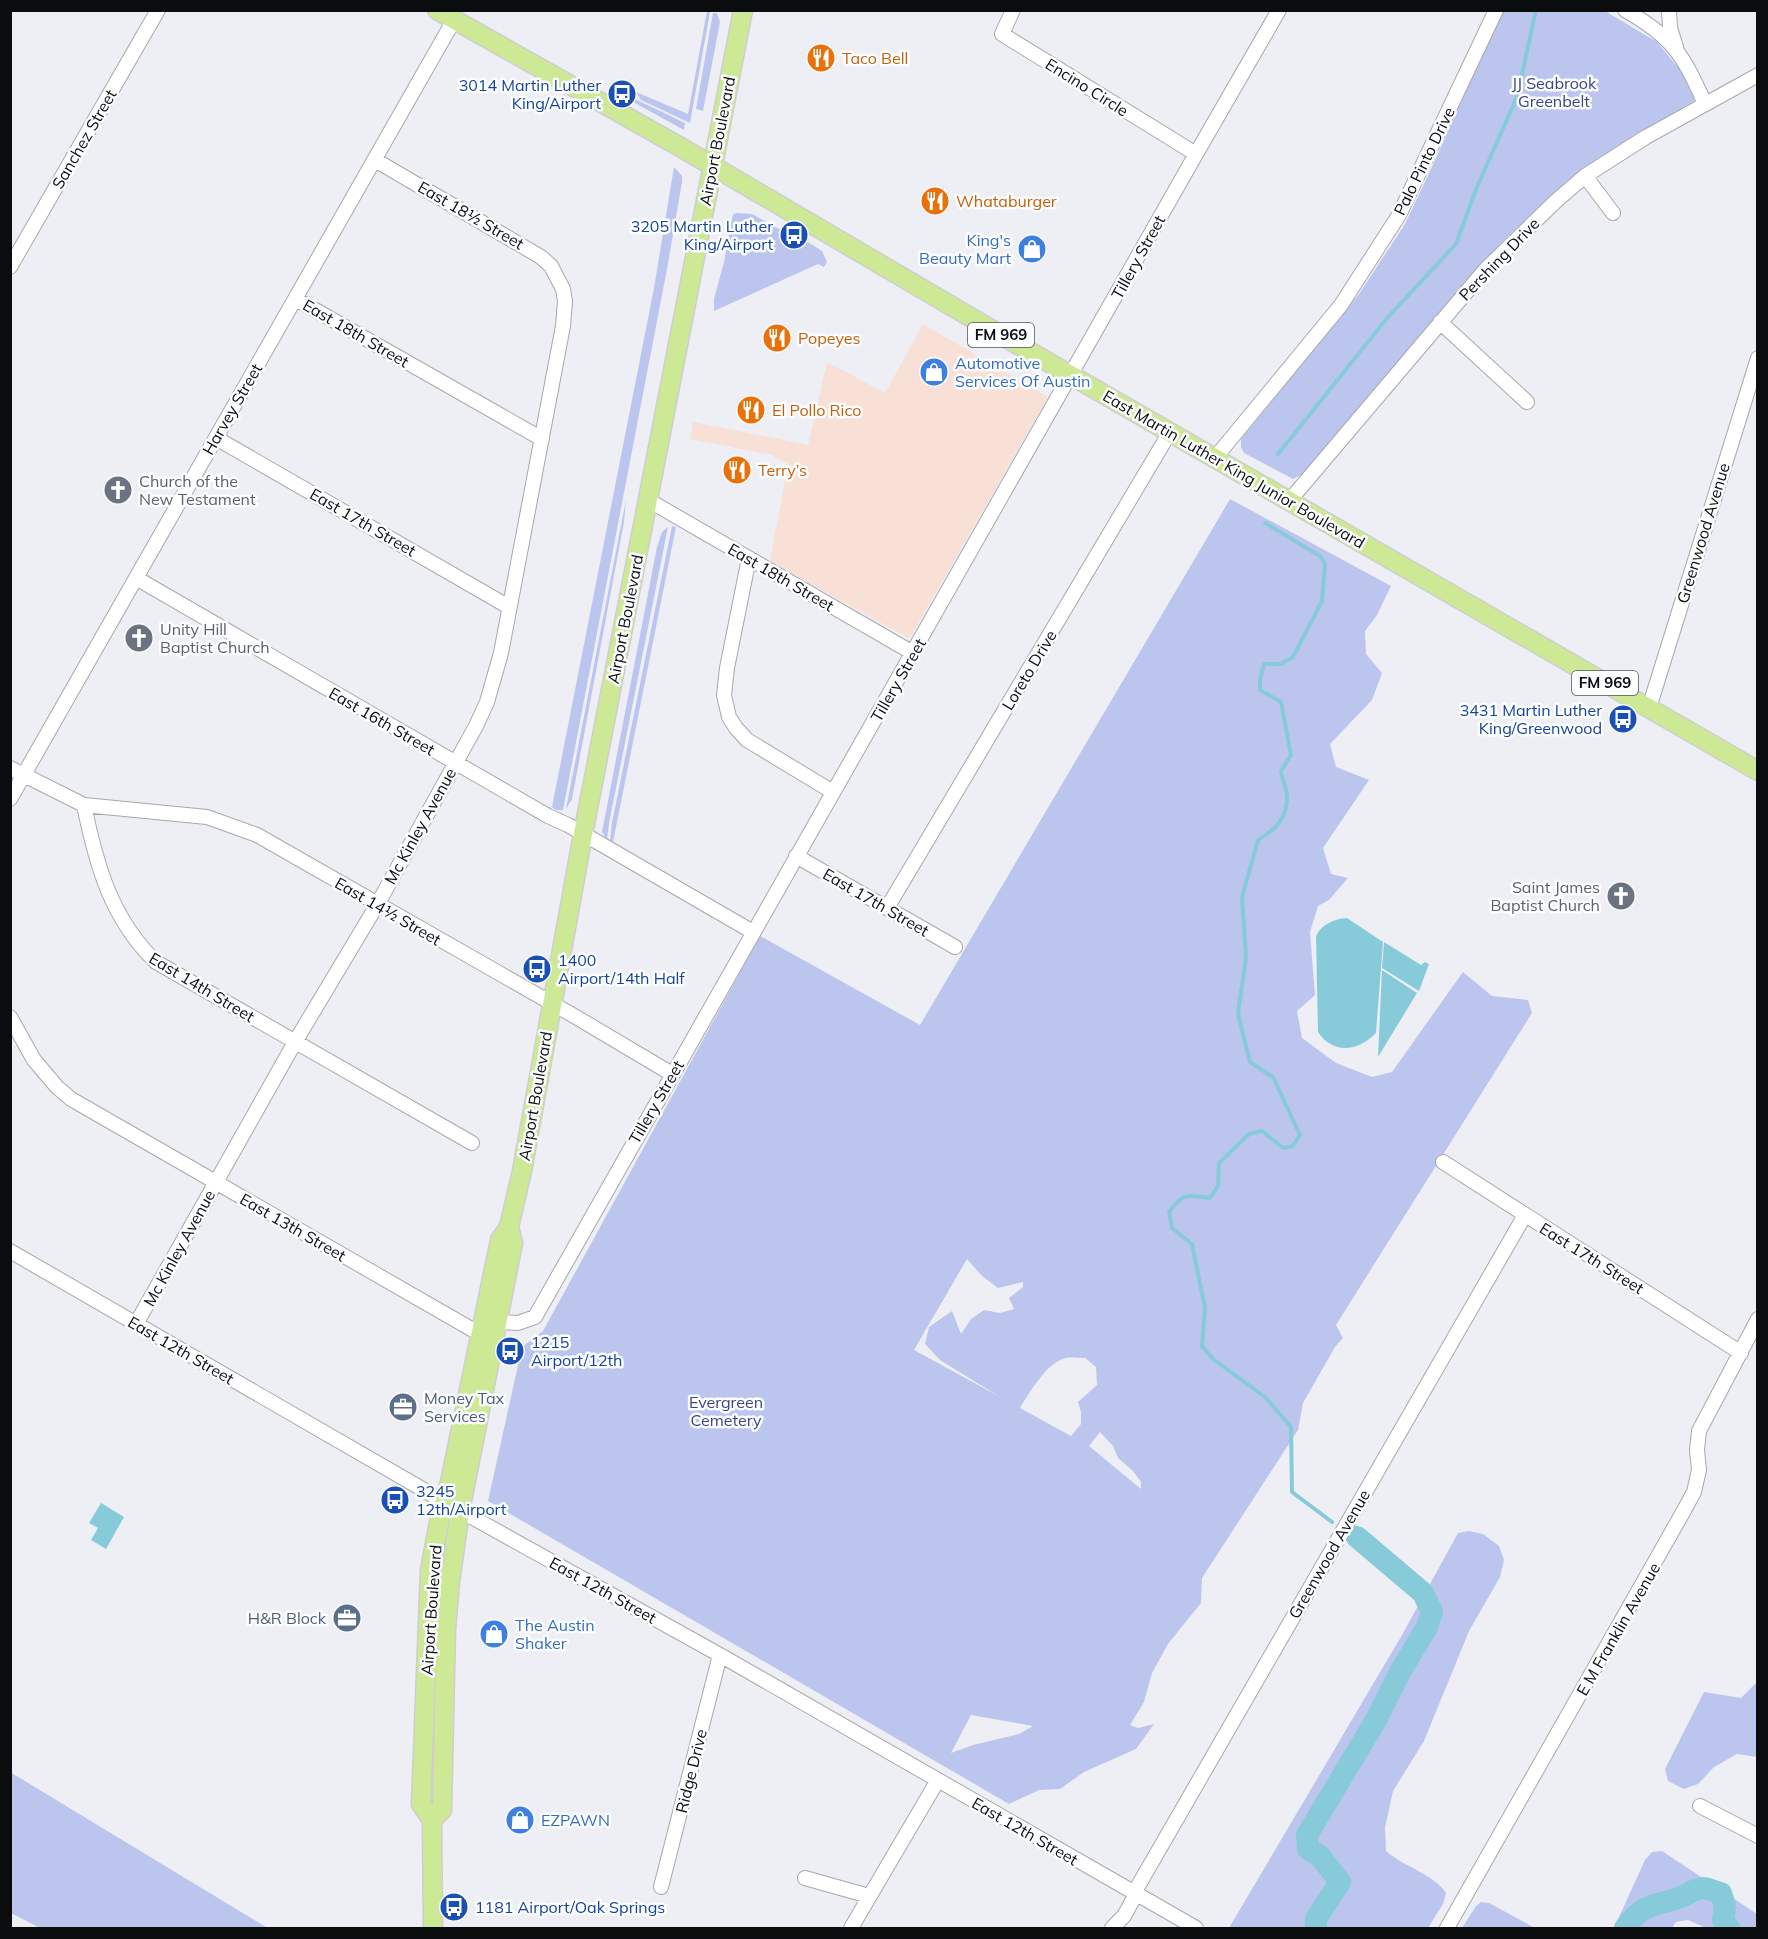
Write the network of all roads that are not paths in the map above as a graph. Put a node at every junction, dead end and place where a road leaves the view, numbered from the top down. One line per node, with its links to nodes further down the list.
1 (158, 10): 18 (street, Sanchez Street)
2 (437, 10): 9 (main road, East Martin Luther King Junior Boulevard)
3 (1013, 10): 13 (street, Encino Circle)
4 (1280, 10): 13 (street, Tillery Street)
5 (1496, 10): 28 (street, Palo Pinto Drive)
6 (1625, 10): 10 (street)
7 (1669, 10): 10 (street)
8 (743, 11): 15 (main road, Airport Boulevard)
9 (454, 20): 14 (street, Harvey Street); 15 (main road, East Martin Luther King Junior Boulevard)
10 (1676, 49): 12 (street)
11 (1758, 75): 12 (street, Pershing Drive)
12 (1705, 104): 16 (street, Pershing Drive)
13 (1196, 154): 23 (street, Tillery Street)
14 (375, 160): 19 (street, East 18½ Street); 20 (street, Harvey Street)
15 (712, 167): 23 (main road, East Martin Luther King Junior Boulevard / FM 969); 29 (main road, Airport Boulevard)
16 (1586, 176): 17 (street); 21 (street, Pershing Drive)
17 (1613, 213)
18 (10, 267)
19 (559, 278): 27 (street, Mc Kinley Avenue)
20 (296, 298): 26 (street, Harvey Street); 27 (street, East 18th Street)
21 (1440, 322): 24 (street); 30 (street, Pershing Drive)
22 (1758, 358): 35 (street, Greenwood Avenue)
23 (1071, 376): 25 (main road, East Martin Luther King Junior Boulevard / FM 969); 34 (street, Tillery Street)
24 (1527, 402)
25 (1170, 432): 28 (main road, East Martin Luther King Junior Boulevard / FM 969); 46 (street, Loreto Drive)
26 (216, 438): 32 (street, Harvey Street); 33 (street, East 17th Street)
27 (542, 439): 33 (street, Mc Kinley Avenue)
28 (1215, 458): 30 (main road, East Martin Luther King Junior Boulevard / FM 969)
29 (648, 500): 31 (street, East 18th Street); 43 (main road, Airport Boulevard)
30 (1290, 500): 35 (main road, East Martin Luther King Junior Boulevard / FM 969)
31 (749, 558): 34 (street, East 18th Street); 40 (street)
32 (136, 579): 36 (street, East 16th Street); 39 (street, Harvey Street)
33 (509, 607): 36 (street, Mc Kinley Avenue)
34 (913, 653): 40 (street, Tillery Street)
35 (1649, 708): 38 (main road, East Martin Luther King Junior Boulevard / FM 969)
36 (455, 763): 43 (street, East 16th Street); 45 (street, Mc Kinley Avenue)
37 (10, 768): 39 (street)
38 (1758, 771)
39 (24, 776): 41 (street, Harvey Street); 42 (street)
40 (834, 792): 44 (street, Tillery Street)
41 (10, 799)
42 (84, 805): 45 (street, East 14½ Street); 51 (street, East 14th Street)
43 (583, 834): 47 (street, East 16th Street); 49 (main road, Airport Boulevard)
44 (796, 856): 46 (street, East 17th Street); 47 (street, Tillery Street)
45 (377, 905): 49 (street, East 14½ Street); 51 (street, Mc Kinley Avenue)
46 (887, 908): 48 (street, East 17th Street)
47 (753, 932): 52 (street, Tillery Street)
48 (956, 947)
49 (551, 1004): 52 (street, East 14½ Street); 57 (main road, Airport Boulevard)
50 (10, 1017): 55 (street, East 13th Street)
51 (295, 1042): 53 (street, East 14th Street); 55 (street, Mc Kinley Avenue)
52 (672, 1074): 60 (street, Tillery Street)
53 (472, 1143)
54 (1443, 1162): 56 (street, East 17th Street)
55 (215, 1183): 61 (street, Mc Kinley Avenue); 62 (street, East 13th Street)
56 (1525, 1215): 63 (street, East 17th Street); 73 (street, Greenwood Avenue)
57 (509, 1227): 60 (main road, Airport Boulevard); 62 (main road, Airport Boulevard)
58 (10, 1251): 61 (street, East 12th Street)
59 (1758, 1320): 63 (street, E M Franklin Avenue)
60 (498, 1322): 65 (main road, Airport Boulevard)
61 (136, 1324): 64 (street, East 12th Street)
62 (480, 1334): 64 (main road, Airport Boulevard)
63 (1742, 1353): 79 (street, E M Franklin Avenue)
64 (443, 1502): 65 (street, East 12th Street); 69 (main road, Airport Boulevard)
65 (460, 1511): 66 (street, East 12th Street); 69 (main road, Airport Boulevard)
66 (720, 1655): 67 (street, East 12th Street); 72 (street, Ridge Drive)
67 (938, 1780): 73 (street, East 12th Street); 74 (street)
68 (1700, 1806): 70 (street)
69 (432, 1820): 75 (main road, Airport Boulevard)
70 (1758, 1836)
71 (805, 1878): 74 (street)
72 (662, 1887)
73 (1135, 1894): 77 (street, Greenwood Avenue); 78 (street, East 12th Street)
74 (869, 1896): 76 (street)
75 (433, 1929)
76 (851, 1929)
77 (1112, 1929)
78 (1196, 1929)
79 (1447, 1929)

